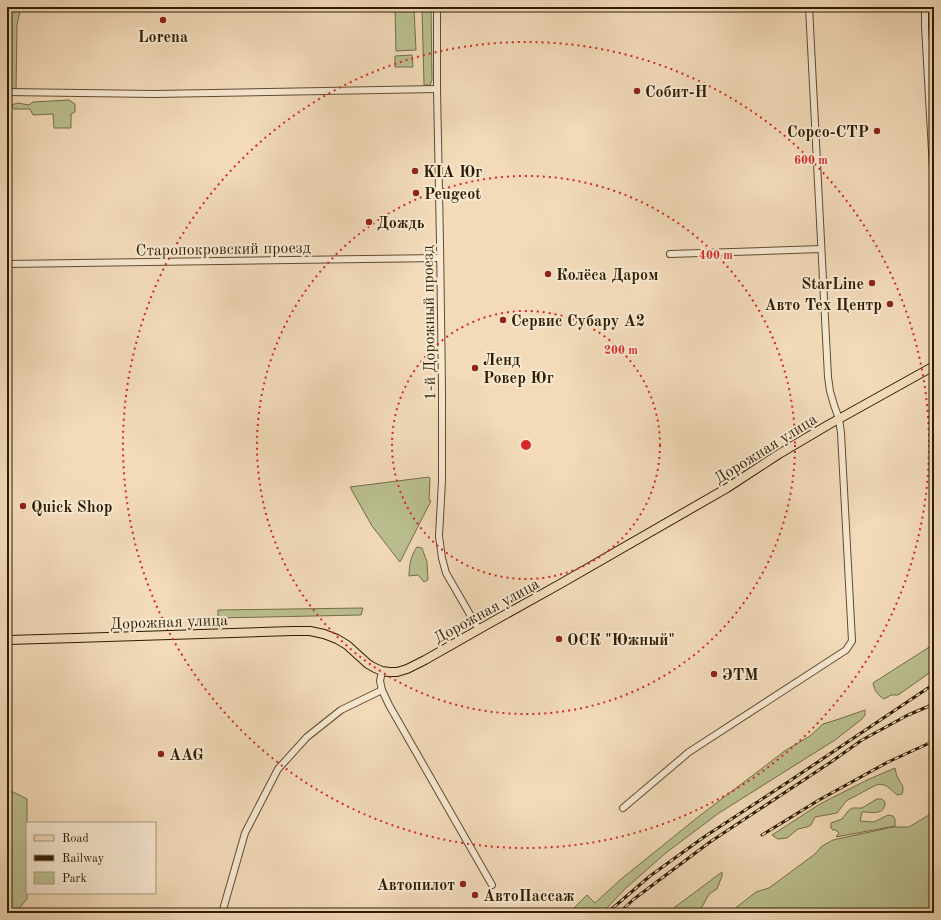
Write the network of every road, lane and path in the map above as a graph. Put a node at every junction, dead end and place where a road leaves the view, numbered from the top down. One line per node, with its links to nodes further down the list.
1 (437, 7): 4 (street, 1-й Дорожный проезд)
2 (809, 7): 7 (street)
3 (925, 7): 6 (street)
4 (437, 89): 5 (street); 9 (street, 1-й Дорожный проезд)
5 (7, 92)
6 (934, 187)
7 (821, 249): 8 (street); 12 (street)
8 (670, 254)
9 (440, 258): 10 (street, Старопокровский проезд); 13 (street, 1-й Дорожный проезд)
10 (7, 264)
11 (934, 366): 12 (main road, Дорожная улица)
12 (839, 419): 13 (main road, Дорожная улица); 17 (street)
13 (479, 630): 15 (main road, Дорожная улица)
14 (7, 640): 15 (main road, Дорожная улица)
15 (382, 671): 16 (street)
16 (382, 690): 18 (street); 19 (street)
17 (623, 808)
18 (492, 885)
19 (222, 913)

